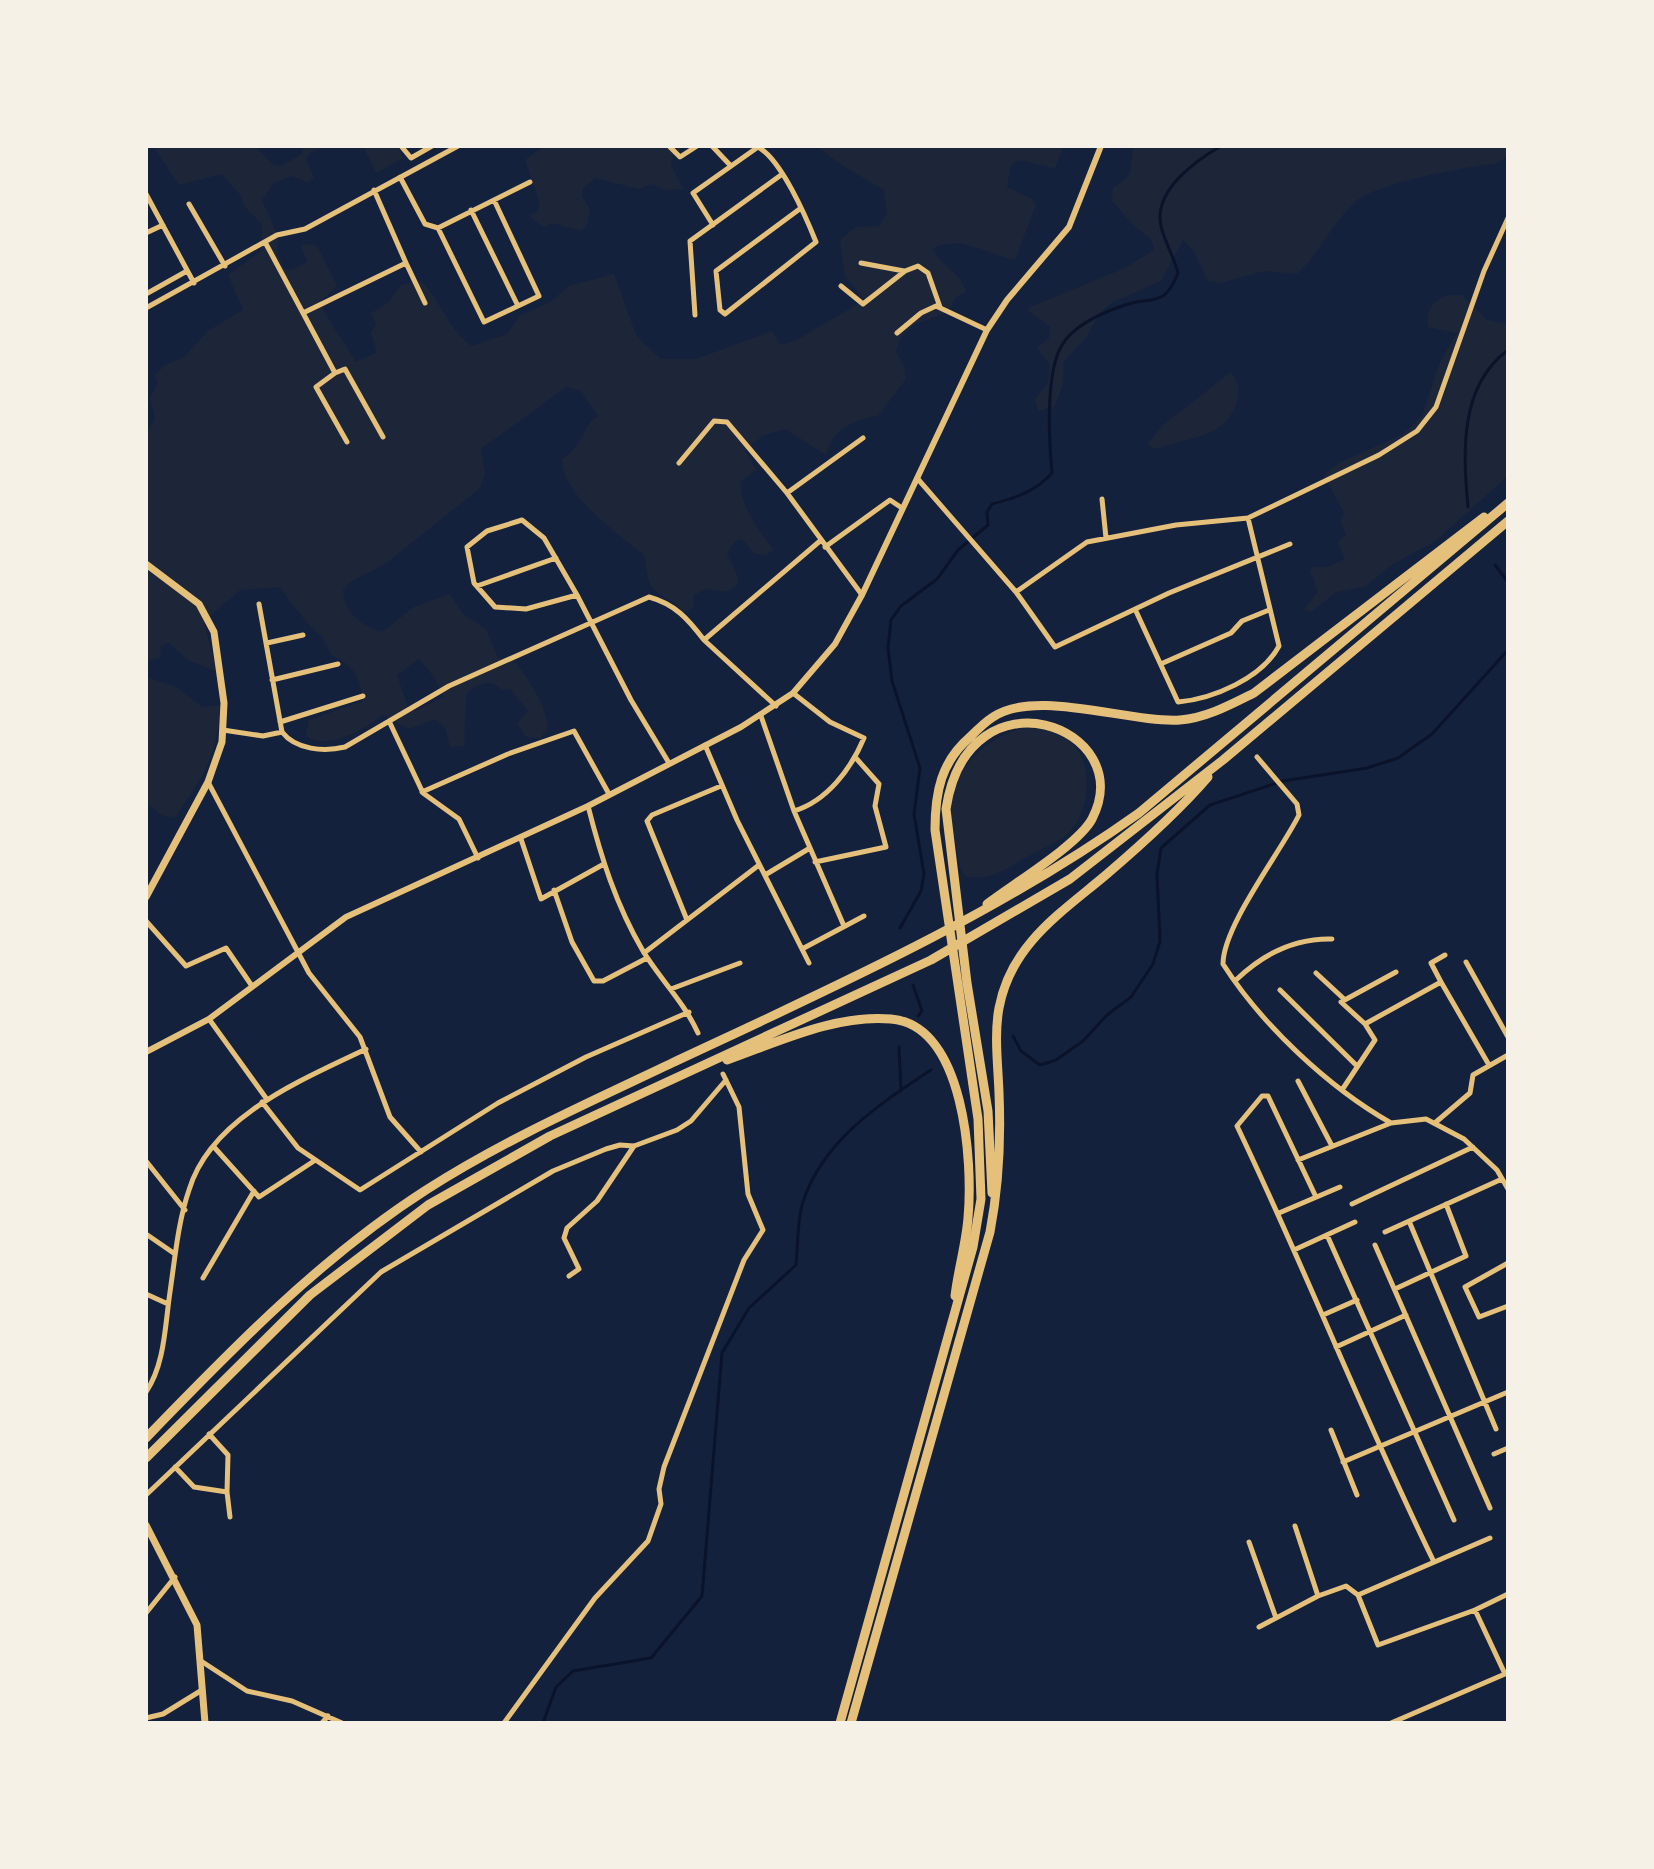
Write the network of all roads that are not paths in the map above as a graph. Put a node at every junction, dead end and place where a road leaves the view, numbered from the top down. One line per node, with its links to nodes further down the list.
1 (401, 146): 2 (street)
2 (432, 146)
3 (458, 146): 10 (street)
4 (669, 146): 5 (street)
5 (697, 146)
6 (712, 146): 8 (street)
7 (1101, 146): 38 (street)
8 (730, 165): 9 (street); 20 (street)
9 (781, 175): 16 (street); 20 (street)
10 (400, 177): 12 (street); 21 (street)
11 (530, 182): 14 (street)
12 (374, 190): 23 (street); 24 (street)
13 (146, 194): 19 (street)
14 (494, 200): 17 (street); 33 (street)
15 (189, 204): 26 (street)
16 (801, 208): 16 (street)
17 (471, 210): 21 (street); 33 (street)
18 (1508, 218): 50 (street)
19 (163, 225): 22 (street); 27 (street)
20 (713, 225): 37 (street)
21 (438, 228): 33 (street)
22 (146, 233)
23 (265, 242): 26 (street); 36 (street)
24 (406, 263): 32 (street); 36 (street)
25 (861, 263): 28 (street)
26 (225, 266): 29 (street)
27 (187, 271): 29 (street); 31 (street)
28 (905, 271): 30 (street); 34 (street)
29 (194, 283): 35 (street)
30 (841, 286)
31 (146, 294)
32 (425, 303)
33 (518, 306)
34 (940, 307): 38 (street); 39 (street)
35 (146, 308)
36 (303, 313): 40 (street)
37 (695, 315)
38 (987, 330): 45 (street)
39 (897, 333)
40 (335, 373): 41 (street); 43 (street)
41 (383, 437)
42 (863, 438): 46 (street)
43 (347, 442)
44 (679, 463): 46 (street)
45 (917, 478): 49 (street); 60 (street)
46 (787, 493): 53 (street)
47 (1102, 499): 52 (street)
48 (1508, 503): 102 (highway); 176 (highway)
49 (902, 508): 55 (street); 62 (street)
50 (1248, 518): 52 (street); 56 (street)
51 (1508, 521): 84 (highway)
52 (1106, 538): 60 (street)
53 (820, 541): 55 (street); 68 (street)
54 (1290, 544): 56 (street)
55 (825, 547): 62 (street)
56 (1256, 557): 64 (street); 65 (street)
57 (556, 558): 59 (street); 59 (street); 61 (street)
58 (146, 564): 79 (main road)
59 (477, 586): 61 (street)
60 (1016, 592): 64 (street)
61 (577, 595): 66 (street)
62 (862, 595): 73 (street)
63 (259, 604): 69 (street)
64 (1135, 609): 70 (street)
65 (1269, 610): 70 (street); 70 (street)
66 (591, 622): 68 (street); 77 (street); 85 (street)
67 (303, 635): 69 (street)
68 (704, 640): 75 (street)
69 (267, 643): 72 (street)
70 (1163, 663)
71 (338, 664): 72 (street)
72 (272, 680): 78 (street)
73 (793, 693): 75 (street); 82 (street)
74 (363, 696): 78 (street)
75 (777, 707): 76 (street)
76 (761, 716): 81 (street); 91 (street)
77 (389, 721): 80 (street); 88 (street)
78 (280, 722): 80 (street)
79 (223, 730): 80 (street); 86 (main road)
80 (282, 732)
81 (705, 745): 85 (street); 87 (street)
82 (855, 757): 91 (street); 95 (street)
83 (1257, 757): 116 (street)
84 (1223, 760): 132 (highway); 157 (highway)
85 (669, 763): 89 (street)
86 (208, 782): 100 (main road); 108 (street)
87 (721, 786): 97 (street); 103 (street)
88 (422, 792): 89 (street); 94 (street)
89 (609, 794): 90 (street)
90 (588, 806): 92 (street); 96 (street)
91 (794, 811): 93 (street)
92 (521, 839): 94 (street); 99 (street)
93 (810, 848): 95 (street); 98 (street)
94 (479, 859): 108 (street)
95 (815, 862): 105 (street)
96 (604, 864): 99 (street); 110 (street)
97 (759, 865): 98 (street); 103 (street)
98 (765, 875): 107 (street)
99 (554, 890): 110 (street)
100 (146, 897)
101 (864, 916): 105 (street)
102 (968, 919): 157 (highway); 186 (highway)
103 (687, 920): 110 (street)
104 (146, 921): 118 (street)
105 (844, 926): 107 (street)
106 (1332, 939): 116 (street)
107 (802, 949): 113 (street)
108 (299, 950): 118 (street); 127 (street)
109 (1445, 955): 117 (street)
110 (646, 956): 119 (street)
111 (1466, 962): 126 (street)
112 (740, 963): 119 (street)
113 (809, 963)
114 (1396, 972): 121 (street)
115 (1316, 973): 121 (street)
116 (1236, 980): 134 (street)
117 (1441, 982): 124 (street); 130 (street)
118 (252, 986): 123 (street)
119 (671, 989): 122 (street)
120 (1280, 990): 131 (street)
121 (1344, 999): 124 (street)
122 (689, 1012): 125 (street); 142 (street)
123 (209, 1019): 128 (street); 135 (street)
124 (1365, 1024): 131 (street)
125 (698, 1033)
126 (1508, 1037)
127 (366, 1049): 135 (street); 142 (street)
128 (146, 1052)
129 (1508, 1055): 130 (street)
130 (1489, 1065): 136 (street)
131 (1357, 1066): 134 (street)
132 (675, 1078): 176 (highway); 190 (highway)
133 (1298, 1081): 139 (street)
134 (1342, 1090): 137 (street)
135 (264, 1100): 140 (street); 145 (street)
136 (1436, 1122): 137 (street); 141 (street)
137 (1391, 1123): 139 (street)
138 (634, 1146): 166 (street); 185 (street); 220 (street)
139 (1332, 1146): 143 (street)
140 (214, 1147): 149 (street); 153 (street)
141 (1473, 1147): 146 (street); 151 (street)
142 (421, 1152): 145 (street)
143 (1298, 1160): 150 (street); 154 (street)
144 (146, 1161): 153 (street)
145 (314, 1161): 149 (street)
146 (1502, 1179): 148 (street); 152 (street)
147 (1340, 1187): 150 (street)
148 (1508, 1189)
149 (254, 1191): 167 (street)
150 (1316, 1197): 154 (street)
151 (1352, 1204)
152 (1446, 1204): 155 (street); 165 (street)
153 (185, 1210): 163 (street)
154 (1279, 1213): 162 (street)
155 (1409, 1221): 158 (street); 165 (street)
156 (1355, 1222): 160 (street)
157 (990, 1232): 222 (highway)
158 (1385, 1232)
159 (146, 1234): 163 (street)
160 (1327, 1235): 162 (street); 170 (street)
161 (1375, 1245): 168 (street)
162 (1294, 1250): 173 (street)
163 (175, 1254): 171 (street)
164 (1508, 1263): 172 (street)
165 (1432, 1273): 168 (street); 180 (street)
166 (569, 1276)
167 (203, 1278)
168 (1395, 1289): 174 (street)
169 (146, 1294): 171 (street)
170 (1357, 1300): 173 (street); 175 (street)
171 (168, 1304): 178 (street)
172 (1508, 1306)
173 (1323, 1315): 177 (street)
174 (1406, 1315): 175 (street); 181 (street)
175 (1371, 1329): 177 (street); 184 (street)
176 (949, 1335): 221 (highway)
177 (1336, 1347): 187 (street)
178 (146, 1392)
179 (1508, 1392): 180 (street)
180 (1484, 1402): 181 (street); 182 (street)
181 (1450, 1418): 184 (street); 196 (street)
182 (1496, 1429)
183 (1331, 1430): 191 (street)
184 (1414, 1432): 187 (street); 198 (street)
185 (209, 1434): 192 (street); 193 (street)
186 (146, 1438)
187 (1379, 1447): 191 (street); 203 (street)
188 (1508, 1448): 189 (street)
189 (1494, 1454)
190 (146, 1458)
191 (1343, 1462): 195 (street)
192 (175, 1467): 193 (street); 194 (street)
193 (227, 1492): 197 (street)
194 (146, 1495)
195 (1357, 1495)
196 (1490, 1508)
197 (230, 1517)
198 (1454, 1520)
199 (146, 1525): 204 (main road)
200 (1295, 1526): 207 (street)
201 (1490, 1538): 203 (street)
202 (1249, 1542): 210 (street)
203 (1434, 1562): 206 (street)
204 (175, 1577): 209 (street); 212 (main road)
205 (1508, 1594): 208 (street)
206 (1358, 1595): 207 (street); 208 (street)
207 (1318, 1596): 210 (street)
208 (1475, 1610): 213 (street)
209 (146, 1613)
210 (1276, 1618): 211 (street)
211 (1259, 1627)
212 (201, 1661): 214 (main road); 215 (street)
213 (1506, 1673): 223 (street)
214 (203, 1689): 216 (street); 217 (main road)
215 (328, 1716): 218 (street); 219 (street)
216 (146, 1718)
217 (205, 1723)
218 (322, 1723)
219 (342, 1723)
220 (504, 1723)
221 (840, 1723)
222 (851, 1723)
223 (1391, 1723)

